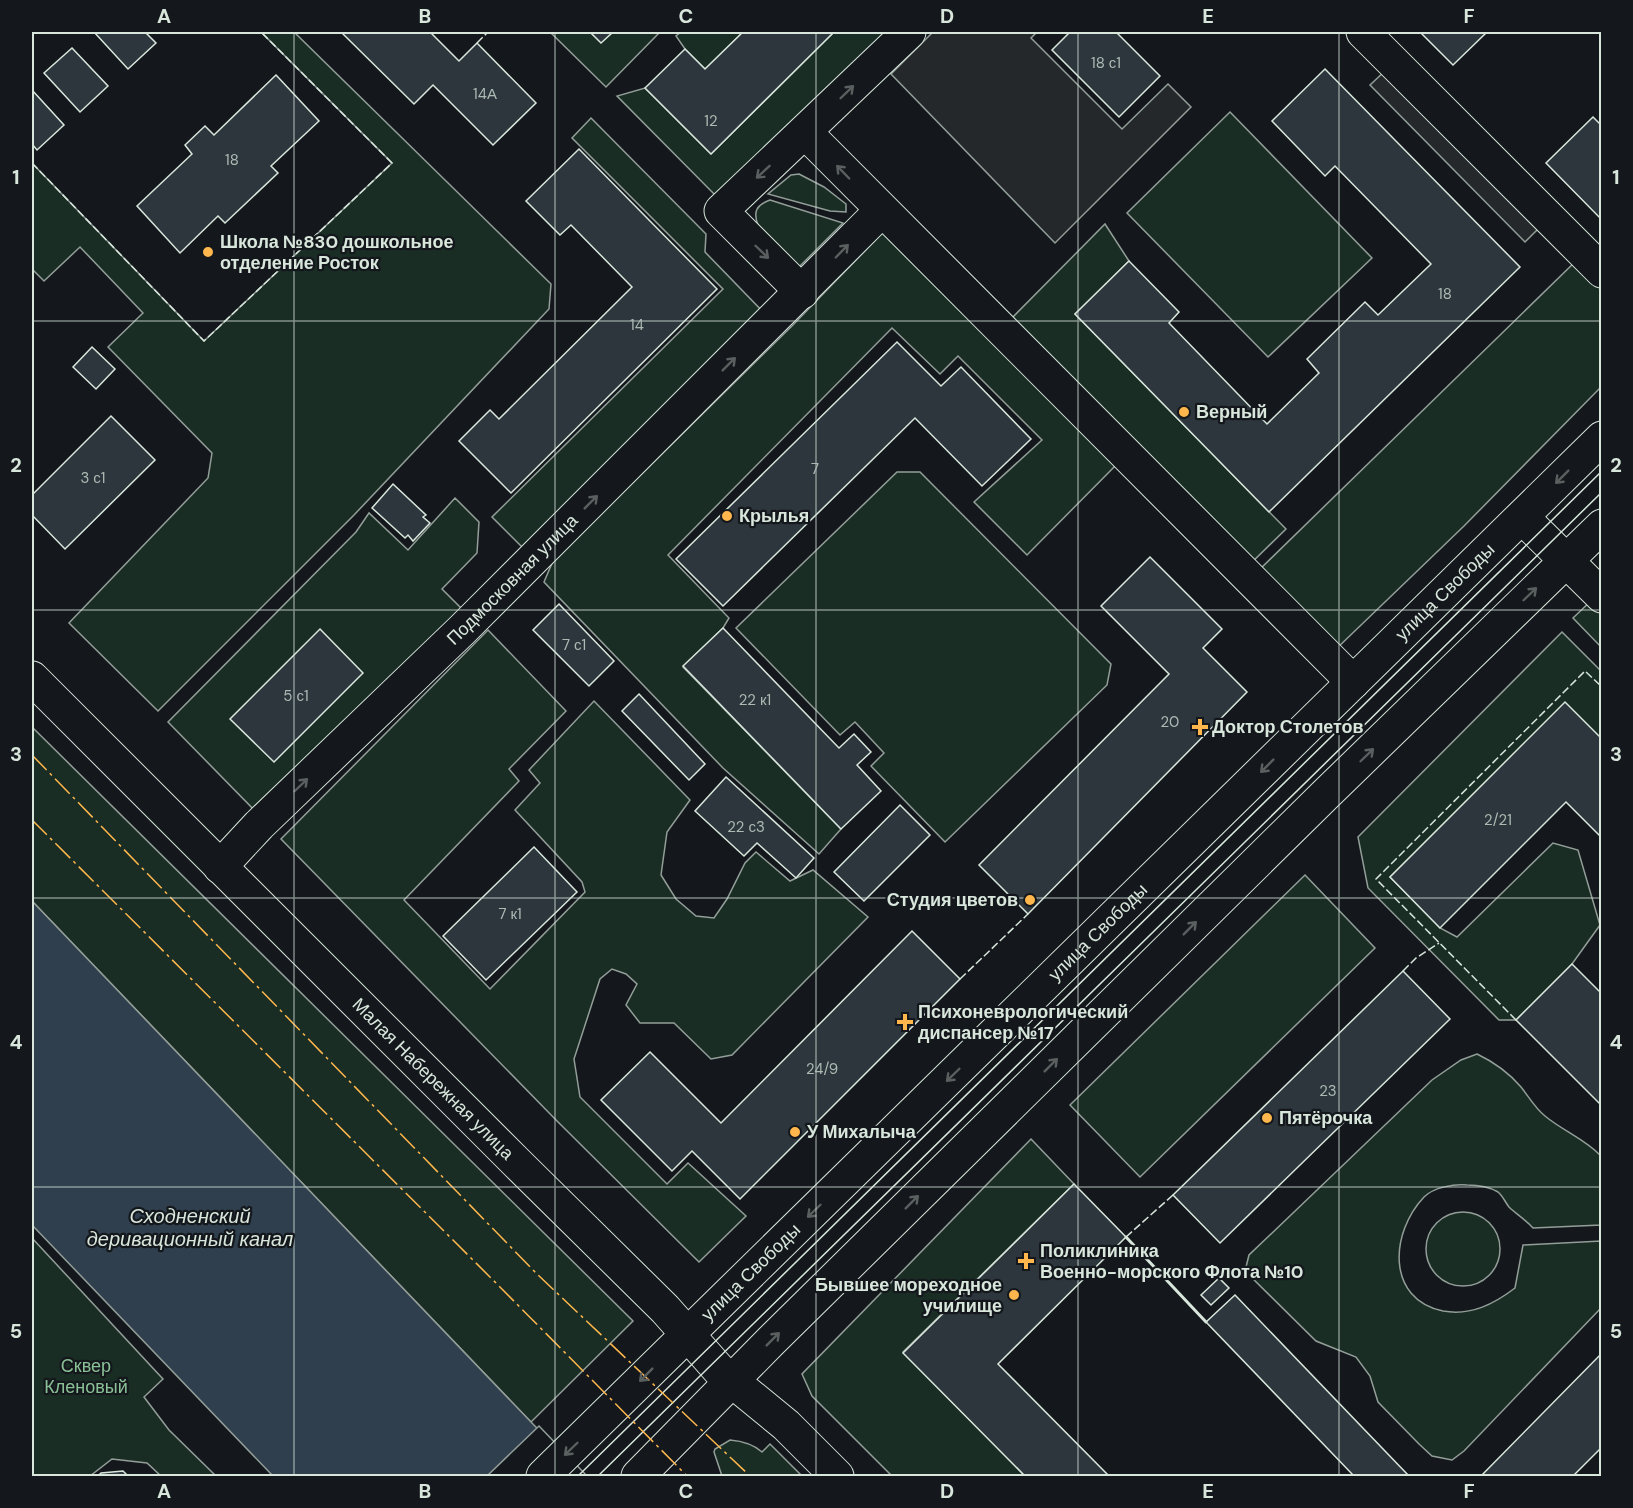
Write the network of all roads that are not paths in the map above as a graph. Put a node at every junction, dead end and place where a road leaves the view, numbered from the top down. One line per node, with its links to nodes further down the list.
1 (909, 32): 3 (street, one-way to 1)
2 (1363, 32): 5 (street)
3 (805, 132): 4 (street, one-way to 3); 6 (street, one-way to 6)
4 (881, 211): 6 (street, Подмосковная улица, one-way to 4); 13 (street)
5 (1602, 271)
6 (802, 292): 14 (street, Подмосковная улица, one-way to 6)
7 (1602, 438): 8 (street, улица Свободы, one-way to 8)
8 (1522, 517): 10 (street); 13 (street, улица Свободы)
9 (1602, 526): 10 (street)
10 (1565, 560): 11 (street); 16 (street, one-way to 10)
11 (1602, 596)
12 (32, 678): 14 (street, Малая Набережная улица)
13 (1353, 682): 15 (street, улица Свободы, one-way to 15)
14 (220, 867): 15 (street, Малая Набережная улица)
15 (688, 1334): 16 (street, Малая Набережная улица); 18 (street, улица Свободы, one-way to 18)
16 (732, 1381): 17 (street); 19 (street, Малая Набережная улица)
17 (642, 1473)
18 (543, 1476)
19 (837, 1476)

